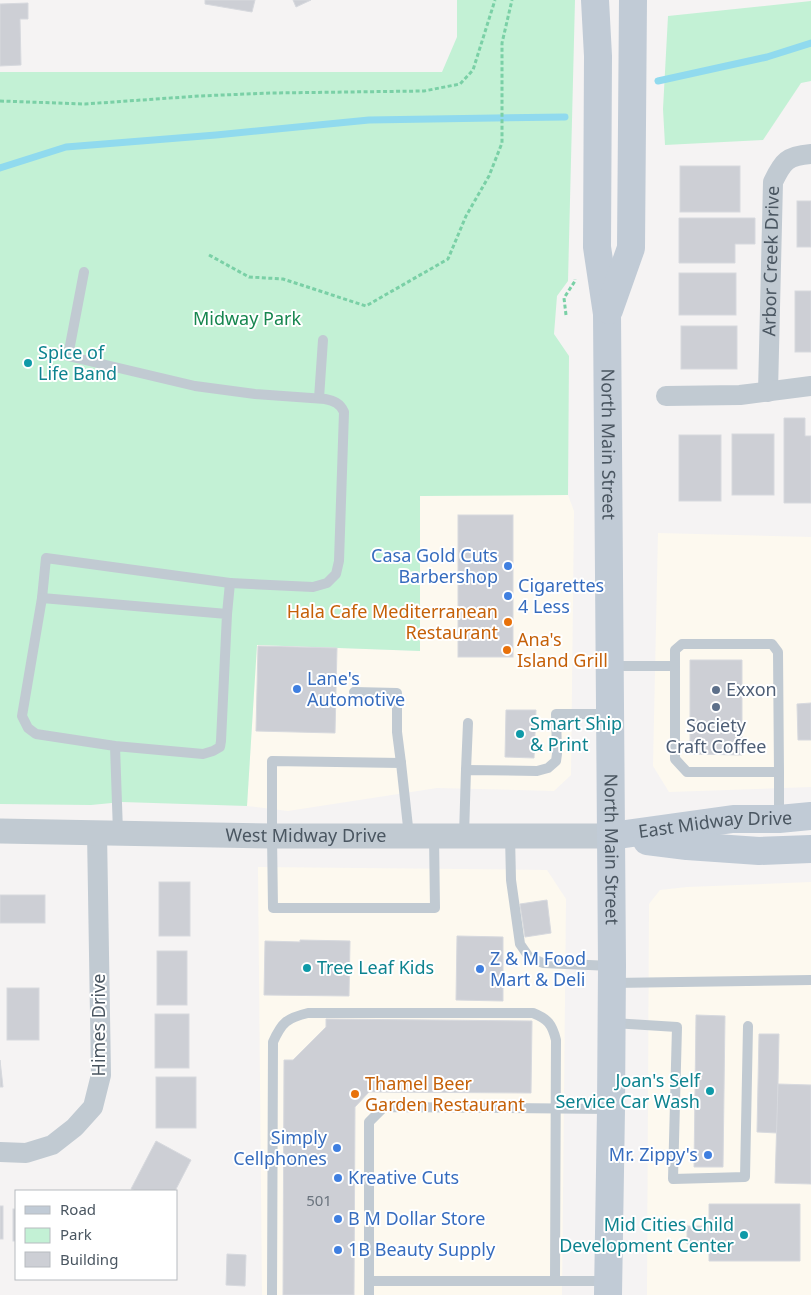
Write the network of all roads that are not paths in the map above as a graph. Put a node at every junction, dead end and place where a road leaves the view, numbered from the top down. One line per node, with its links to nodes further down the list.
1 (595, 0): 5 (main road, North Main Street)
2 (633, 0): 5 (main road, North Main Street)
3 (811, 154): 8 (street, Arbor Creek Drive)
4 (84, 272): 10 (lane)
5 (607, 314): 14 (main road, North Main Street)
6 (323, 340): 10 (lane)
7 (811, 386): 8 (street)
8 (768, 392): 9 (street)
9 (666, 396)
10 (319, 398): 11 (lane)
11 (230, 583): 12 (lane); 13 (lane)
12 (42, 598): 13 (lane); 19 (lane)
13 (227, 614): 19 (lane)
14 (610, 666): 15 (lane); 17 (main road, North Main Street)
15 (674, 666): 22 (lane); 22 (lane)
16 (354, 692): 20 (lane)
17 (610, 714): 21 (lane); 32 (main road, North Main Street)
18 (468, 723): 21 (lane)
19 (115, 746): 26 (lane)
20 (401, 763): 27 (lane); 28 (lane)
21 (466, 770): 30 (lane)
22 (779, 772): 24 (lane)
23 (811, 816): 24 (main road, East Midway Drive)
24 (780, 819): 32 (main road, East Midway Drive)
25 (0, 831): 26 (street, West Midway Drive)
26 (107, 833): 27 (street, West Midway Drive); 40 (street, Himes Drive)
27 (272, 836): 28 (street, West Midway Drive); 29 (lane)
28 (409, 836): 29 (street, West Midway Drive)
29 (434, 836): 30 (street, West Midway Drive)
30 (464, 836): 31 (street, West Midway Drive)
31 (510, 836): 32 (street, West Midway Drive); 34 (lane)
32 (611, 836): 33 (main road, East Midway Drive); 34 (main road, North Main Street)
33 (811, 849)
34 (612, 975): 35 (lane); 36 (main road, North Main Street)
35 (811, 980)
36 (612, 1022): 37 (lane); 39 (main road, North Main Street)
37 (748, 1026)
38 (555, 1109): 39 (lane); 41 (lane); 42 (lane); 44 (lane)
39 (611, 1109): 43 (main road, North Main Street)
40 (0, 1152)
41 (369, 1281): 42 (lane); 45 (lane)
42 (555, 1281): 43 (lane)
43 (608, 1288)
44 (272, 1295)
45 (369, 1295)

